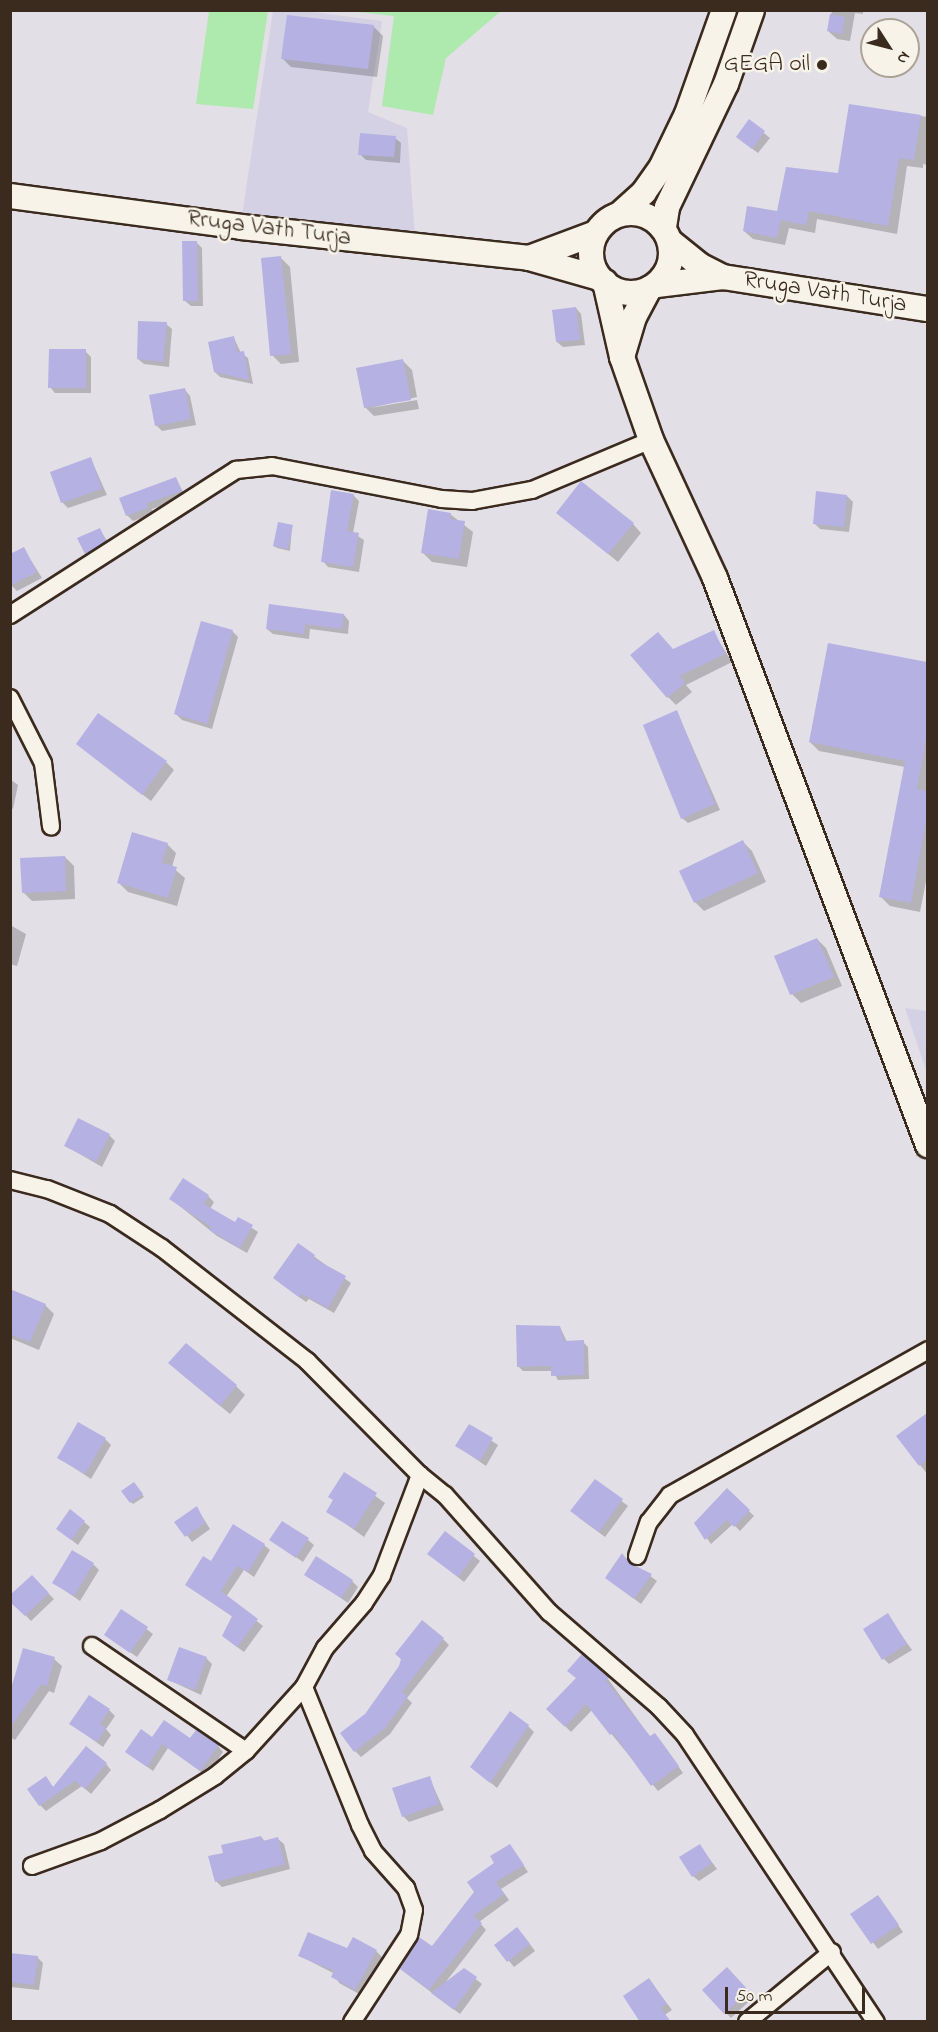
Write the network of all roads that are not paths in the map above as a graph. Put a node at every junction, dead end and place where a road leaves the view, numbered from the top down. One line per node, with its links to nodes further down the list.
1 (724, 10): 4 (street)
2 (752, 10): 6 (street)
3 (10, 196): 7 (street, Rruga Vath Turja)
4 (621, 213): 5 (street, Rruga Vath Turja); 6 (street, Rruga Vath Turja)
5 (596, 233): 7 (street, Rruga Vath Turja); 9 (street)
6 (667, 235): 8 (street, Rruga Vath Turja); 10 (street)
7 (529, 258): 9 (street, Rruga Vath Turja)
8 (723, 277): 10 (street, Rruga Vath Turja); 11 (street, Rruga Vath Turja)
9 (602, 280): 10 (street, Rruga Vath Turja); 12 (street)
10 (653, 287): 12 (street)
11 (927, 309)
12 (622, 357): 13 (street)
13 (651, 440): 14 (street); 17 (street)
14 (10, 615)
15 (10, 698): 16 (street)
16 (51, 826)
17 (927, 1145)
18 (10, 1180): 20 (street)
19 (927, 1350): 21 (street)
20 (420, 1475): 23 (street); 26 (street)
21 (637, 1556)
22 (92, 1646): 24 (street)
23 (304, 1687): 24 (street); 27 (street)
24 (246, 1751): 25 (street)
25 (32, 1866)
26 (832, 1952): 28 (street); 29 (street)
27 (352, 2022)
28 (747, 2022)
29 (876, 2022)

